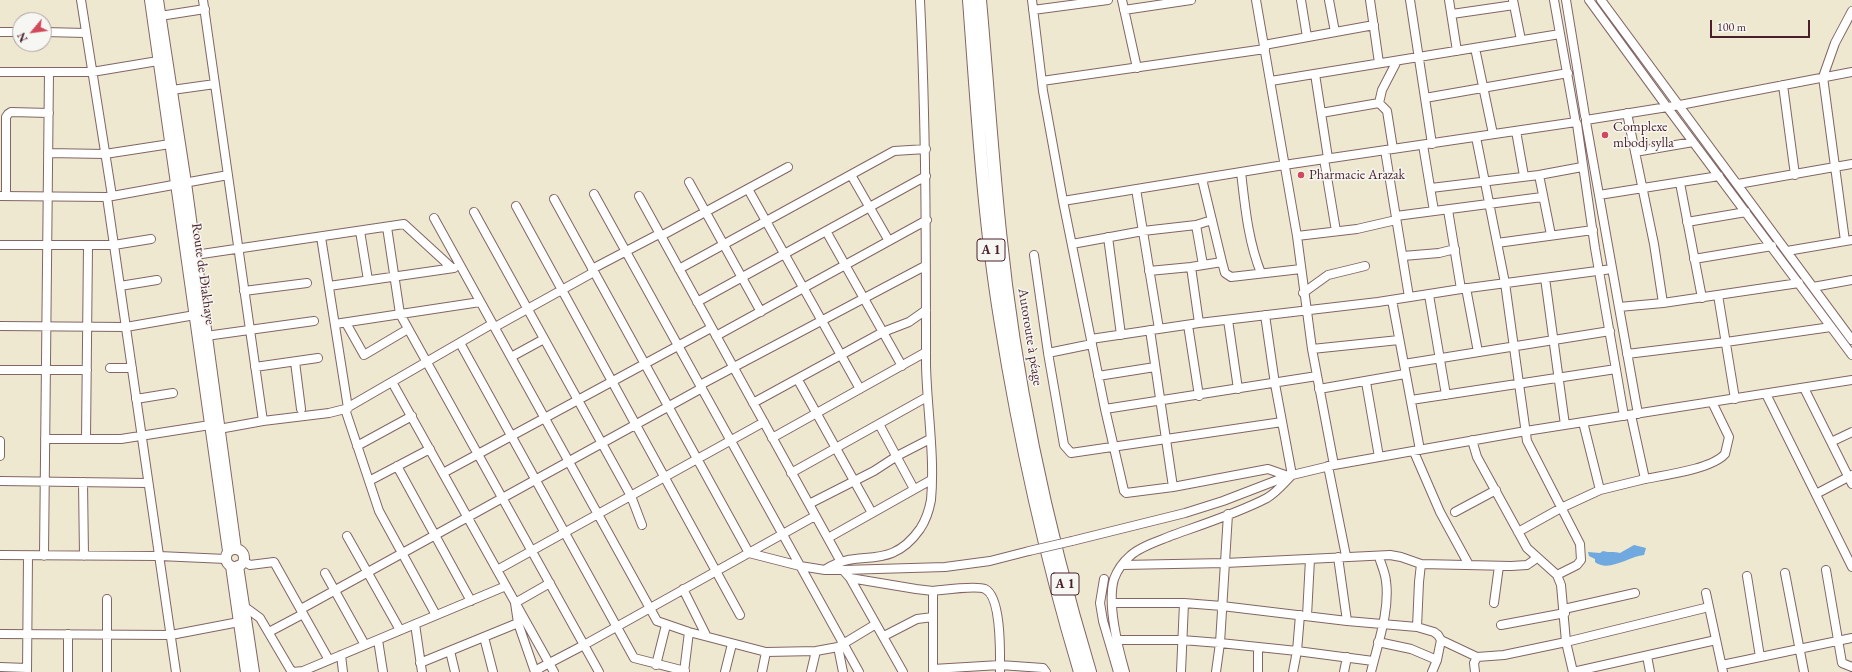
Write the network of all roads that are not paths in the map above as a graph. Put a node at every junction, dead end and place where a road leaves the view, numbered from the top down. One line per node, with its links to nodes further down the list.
1 (81, 0): 35 (street)
2 (150, 0): 43 (main road, Route de Diakhaye)
3 (158, 0): 29 (main road, Route de Diakhaye)
4 (203, 0): 24 (street)
5 (920, 0): 76 (street)
6 (969, 0): 513 (highway, A 1)
7 (980, 0): 514 (highway, Autoroute à péage / A 1)
8 (1032, 0): 25 (street)
9 (1108, 0): 22 (street)
10 (1122, 0): 26 (street)
11 (1191, 0): 26 (street)
12 (1256, 0): 39 (street)
13 (1301, 0): 37 (street)
14 (1329, 0): 34 (street)
15 (1370, 0): 30 (street)
16 (1410, 0): 42 (street)
17 (1449, 0): 28 (street)
18 (1554, 0): 36 (street)
19 (1566, 0): 67 (street)
20 (1589, 0): 63 (street)
21 (1601, 0): 62 (street)
22 (1073, 2): 25 (street)
23 (1514, 2): 28 (street); 38 (street)
24 (204, 9): 29 (street); 56 (street)
25 (1033, 10): 54 (street)
26 (1124, 10): 46 (street)
27 (1852, 11): 53 (street)
28 (1452, 14): 41 (street)
29 (160, 16): 59 (main road, Route de Diakhaye)
30 (1374, 25): 34 (street); 45 (street)
31 (0, 32): 32 (street)
32 (12, 32)
33 (52, 32): 35 (street)
34 (1335, 32): 37 (street)
35 (86, 33): 49 (street)
36 (1560, 34): 38 (street); 51 (street)
37 (1307, 37): 39 (street)
38 (1521, 40): 40 (street)
39 (1264, 47): 46 (street); 55 (street)
40 (1475, 48): 41 (street); 58 (street)
41 (1457, 51): 42 (street)
42 (1419, 57): 44 (street); 60 (street)
43 (158, 61): 49 (street); 73 (main road, Route de Diakhaye)
44 (1397, 61): 45 (street); 61 (street)
45 (1379, 63): 52 (street)
46 (1137, 68): 54 (street)
47 (0, 72): 48 (street)
48 (49, 72): 49 (street); 64 (street)
49 (92, 72): 81 (street)
50 (1852, 72): 53 (street)
51 (1568, 73): 58 (street); 68 (street)
52 (1315, 74): 55 (street); 65 (street)
53 (1823, 77): 57 (street); 87 (street)
54 (1042, 81): 114 (street)
55 (1270, 81): 84 (street)
56 (215, 84): 59 (street); 90 (street)
57 (1782, 85): 62 (street); 89 (street)
58 (1483, 87): 60 (street); 70 (street)
59 (172, 90): 100 (main road, Route de Diakhaye)
60 (1425, 98): 74 (street)
61 (1379, 103): 65 (street); 77 (street)
62 (1680, 105): 63 (street); 101 (street)
63 (1667, 107): 66 (street); 72 (street)
64 (49, 113): 78 (street); 80 (street)
65 (1321, 113): 82 (street)
66 (1627, 113): 67 (street); 79 (street)
67 (1586, 120): 68 (street); 107 (street)
68 (1576, 121): 69 (street); 86 (street)
69 (1516, 131): 70 (street); 94 (street)
70 (1493, 134): 71 (street)
71 (1476, 137): 74 (street); 97 (street)
72 (1693, 142): 79 (street); 95 (street)
73 (170, 144): 81 (street); 100 (main road, Route de Diakhaye)
74 (1432, 144): 75 (street)
75 (1423, 145): 77 (street); 102 (street)
76 (926, 149): 91 (street); 93 (street)
77 (1389, 150): 82 (street); 126 (street)
78 (3, 151): 108 (street)
79 (1635, 152): 105 (street)
80 (48, 153): 81 (street); 109 (street)
81 (105, 154): 110 (street)
82 (1326, 158): 84 (street); 137 (street)
83 (1852, 164): 87 (street)
84 (1284, 165): 88 (street); 140 (street)
85 (788, 167): 103 (street)
86 (1582, 167): 92 (street); 117 (street)
87 (1835, 168): 89 (street); 145 (street)
88 (1241, 172): 96 (street); 177 (street)
89 (1795, 174): 101 (street)
90 (228, 175): 100 (street); 154 (street)
91 (851, 175): 118 (street); 129 (street)
92 (1539, 175): 94 (street); 112 (street)
93 (926, 176): 118 (street); 127 (street)
94 (1524, 176): 97 (street)
95 (1719, 176): 99 (street); 124 (street)
96 (1202, 179): 104 (street); 128 (street)
97 (1485, 181): 102 (street); 116 (street)
98 (689, 182): 123 (street)
99 (1680, 182): 105 (street); 130 (street)
100 (181, 184): 110 (street); 159 (main road, Route de Diakhaye); 210 (main road, Route de Diakhaye)
101 (1738, 184): 157 (street)
102 (1430, 188): 121 (street)
103 (748, 189): 123 (street); 129 (street)
104 (1136, 189): 114 (street); 136 (street)
105 (1643, 189): 107 (street); 203 (street)
106 (594, 194): 156 (street)
107 (1599, 195): 119 (street)
108 (3, 196): 109 (street)
109 (48, 196): 110 (street); 149 (street)
110 (110, 196): 150 (street)
111 (638, 196): 138 (street)
112 (1542, 197): 116 (street); 139 (street)
113 (554, 199): 174 (street)
114 (1063, 201): 146 (street)
115 (516, 206): 192 (street)
116 (1489, 206): 120 (street); 147 (street)
117 (1589, 206): 119 (street); 133 (street)
118 (870, 207): 135 (street); 144 (street)
119 (1602, 207): 173 (street)
120 (1448, 210): 121 (street); 155 (street)
121 (1434, 211): 126 (street)
122 (474, 212): 204 (street)
123 (706, 212): 138 (street); 151 (street)
124 (1746, 212): 130 (street); 153 (street)
125 (434, 218): 168 (street)
126 (1396, 218): 137 (street); 161 (street)
127 (927, 220): 144 (street); 166 (street)
128 (1212, 220): 131 (street); 163 (street)
129 (766, 221): 151 (street); 158 (street)
130 (1688, 222): 162 (street)
131 (1196, 225): 136 (street); 165 (street)
132 (388, 227): 134 (street); 170 (street); 178 (street)
133 (1593, 230): 139 (street); 175 (street)
134 (360, 231): 141 (street); 182 (street)
135 (826, 231): 158 (street); 164 (street)
136 (1143, 231): 142 (street); 176 (street)
137 (1336, 231): 140 (street)
138 (660, 235): 156 (street); 171 (street)
139 (1551, 235): 147 (street)
140 (1296, 236): 172 (street)
141 (321, 237): 154 (street); 188 (street)
142 (1108, 237): 146 (street); 233 (street)
143 (151, 239): 150 (street)
144 (889, 241): 164 (street)
145 (1849, 241): 157 (street)
146 (1072, 244): 240 (street)
147 (1497, 244): 186 (street)
148 (0, 245): 149 (street)
149 (46, 245): 152 (street); 221 (street)
150 (114, 245): 152 (street); 187 (street)
151 (724, 245): 171 (street); 179 (street)
152 (88, 246): 223 (street)
153 (1772, 246): 162 (street); 184 (street)
154 (238, 249): 159 (street); 193 (street)
155 (1455, 249): 161 (street); 191 (street)
156 (626, 251): 174 (street); 245 (street)
157 (1787, 251): 189 (street)
158 (784, 254): 179 (street); 190 (street)
159 (196, 255): 234 (main road, Route de Diakhaye)
160 (1034, 255): 250 (street)
161 (1403, 256): 197 (street)
162 (1694, 259): 198 (street)
163 (1222, 262): 165 (street); 177 (street)
164 (845, 265): 190 (street); 199 (street)
165 (1203, 265): 169 (street)
166 (925, 266): 199 (street); 205 (street)
167 (1365, 266): 194 (street)
168 (461, 267): 170 (street); 201 (street)
169 (1191, 267): 176 (street); 218 (street)
170 (452, 268): 178 (street)
171 (679, 269): 202 (street)
172 (1301, 269): 177 (street); 194 (street)
173 (1612, 269): 175 (street); 206 (street)
174 (593, 270): 192 (street); 259 (street)
175 (1599, 270): 180 (street); 212 (street)
176 (1149, 271): 228 (street)
177 (1261, 273)
178 (394, 276): 182 (street); 209 (street)
179 (742, 277): 202 (street); 208 (street)
180 (1545, 278): 186 (street); 238 (street)
181 (157, 280): 187 (street)
182 (368, 280): 188 (street)
183 (1852, 280): 189 (street)
184 (1799, 282): 196 (street); 225 (street)
185 (308, 283): 193 (street)
186 (1505, 283): 191 (street); 246 (street)
187 (120, 286): 224 (street)
188 (329, 286): 217 (street)
189 (1813, 287): 239 (street)
190 (804, 288): 208 (street); 215 (street)
191 (1463, 288): 195 (street); 249 (street)
192 (562, 290): 204 (street); 278 (street)
193 (244, 291): 227 (street)
194 (1303, 293): 207 (street)
195 (1429, 295): 197 (street); 256 (street)
196 (1718, 295): 198 (street); 242 (street)
197 (1409, 297): 200 (street)
198 (1702, 298): 203 (street)
199 (864, 299): 215 (street); 232 (street)
200 (1392, 300): 207 (street); 237 (street)
201 (480, 302): 209 (street); 222 (street)
202 (697, 302): 226 (street)
203 (1662, 303): 206 (street)
204 (527, 309): 222 (street); 236 (street)
205 (926, 310): 232 (street); 248 (street)
206 (1619, 310): 212 (street); 241 (street)
207 (1306, 311): 211 (street); 247 (street)
208 (761, 312): 235 (street)
209 (400, 314): 216 (street); 229 (street)
210 (195, 315): 224 (street); 314 (main road, Route de Diakhaye)
211 (1265, 315): 213 (street); 280 (street)
212 (1607, 315): 231 (street)
213 (1228, 320): 218 (street); 285 (street)
214 (314, 321): 227 (street)
215 (822, 322): 253 (street); 266 (street)
216 (346, 323): 217 (street); 229 (street)
217 (335, 324): 300 (street)
218 (1199, 324): 219 (street)
219 (1188, 325): 228 (street); 290 (street)
220 (0, 326): 221 (street)
221 (46, 326): 223 (street); 269 (street)
222 (494, 326): 243 (street); 254 (street)
223 (88, 327): 224 (street); 270 (street)
224 (126, 327): 265 (street)
225 (1831, 327): 242 (street); 252 (street)
226 (711, 328): 235 (street); 245 (street)
227 (249, 329): 234 (street); 262 (street)
228 (1159, 329): 230 (street)
229 (408, 330): 258 (street)
230 (1150, 330): 233 (street); 263 (street)
231 (1610, 331): 238 (street); 244 (street)
232 (883, 332): 253 (street); 261 (street)
233 (1121, 335): 240 (street)
234 (206, 336): 314 (main road, Route de Diakhaye)
235 (716, 336): 266 (street)
236 (544, 339): 254 (street); 295 (street)
237 (1399, 340): 247 (street); 260 (street)
238 (1552, 340): 246 (street); 274 (street)
239 (1852, 340)
240 (1092, 342): 250 (street); 272 (street)
241 (1625, 342): 244 (street); 251 (street)
242 (1726, 342): 251 (street); 293 (street)
243 (460, 343): 258 (street); 318 (street)
244 (1612, 343): 267 (street)
245 (678, 346): 259 (street); 282 (street)
246 (1514, 346): 249 (street); 281 (street)
247 (1312, 349): 273 (street)
248 (926, 352): 261 (street); 291 (street)
249 (1478, 352): 256 (street)
250 (1048, 353): 330 (street)
251 (1627, 354): 304 (street)
252 (1852, 355)
253 (841, 356): 275 (street); 284 (street)
254 (511, 357): 306 (street)
255 (318, 358): 257 (street)
256 (1440, 358): 260 (street); 289 (street)
257 (295, 362): 262 (street); 301 (street)
258 (426, 362): 277 (street); 334 (street)
259 (645, 364): 278 (street); 299 (street)
260 (1404, 364): 271 (street)
261 (902, 366): 284 (street)
262 (255, 367): 307 (street)
263 (1155, 367): 272 (street); 296 (street)
264 (110, 368): 265 (street)
265 (132, 368): 292 (street)
266 (733, 368): 282 (street); 298 (street)
267 (1616, 369): 274 (street); 304 (street)
268 (0, 370): 269 (street)
269 (46, 370): 270 (street); 320 (street)
270 (87, 370): 321 (street)
271 (1405, 374): 279 (street); 294 (street)
272 (1098, 376): 302 (street)
273 (1317, 376): 280 (street); 286 (street)
274 (1557, 378): 281 (street); 313 (street)
275 (798, 380): 298 (street); 303 (street)
276 (1852, 380): 283 (street)
277 (392, 382): 300 (street); 305 (street)
278 (612, 382): 295 (street); 312 (street)
279 (1366, 382): 286 (street); 337 (street)
280 (1275, 384): 285 (street); 309 (street)
281 (1519, 384): 289 (street); 315 (street)
282 (701, 387): 299 (street); 324 (street)
283 (1804, 388): 288 (street); 327 (street)
284 (860, 389): 303 (street)
285 (1238, 389): 290 (street)
286 (1319, 389): 341 (street)
287 (173, 393): 292 (street)
288 (1766, 394): 293 (street); 360 (street)
289 (1446, 395): 294 (street)
290 (1199, 396): 296 (street)
291 (926, 397): 311 (street); 322 (street)
292 (136, 399): 317 (street)
293 (1735, 399): 297 (street)
294 (1411, 400): 333 (street)
295 (577, 401): 306 (street); 328 (street)
296 (1161, 401): 302 (street); 323 (street)
297 (1712, 402): 304 (street); 346 (street)
298 (753, 403): 308 (street)
299 (668, 407): 312 (street); 338 (street)
300 (346, 408): 307 (street); 329 (street)
301 (301, 409)
302 (1105, 409): 330 (street)
303 (816, 413): 319 (street); 331 (street)
304 (1631, 415): 310 (street); 346 (street)
305 (412, 416): 329 (street); 332 (street)
306 (545, 418): 318 (street); 339 (street)
307 (263, 421): 314 (street)
308 (764, 422): 319 (street); 324 (street)
309 (1282, 422): 323 (street); 344 (street)
310 (1583, 422): 313 (street); 359 (street)
311 (879, 424): 331 (street); 336 (street)
312 (636, 425): 328 (street); 345 (street)
313 (1564, 425): 315 (street)
314 (215, 427): 317 (street); 389 (main road, Route de Diakhaye)
315 (1526, 431): 325 (street); 364 (street)
316 (1852, 432): 327 (street)
317 (142, 436): 321 (street); 355 (street)
318 (512, 436): 334 (street); 348 (street)
319 (772, 438): 343 (street)
320 (45, 439): 321 (street); 353 (street)
321 (86, 439)
322 (930, 439): 336 (street); 350 (street)
323 (1166, 439): 330 (street); 356 (street)
324 (731, 440): 338 (street); 374 (street)
325 (1472, 440): 333 (street); 358 (street)
326 (0, 441): 335 (street)
327 (1831, 442): 347 (street)
328 (602, 444): 339 (street); 361 (street)
329 (357, 446): 352 (street)
330 (1114, 447): 356 (street)
331 (835, 448): 343 (street); 349 (street)
332 (430, 449): 340 (street); 342 (street)
333 (1417, 451): 337 (street); 394 (street)
334 (478, 454): 342 (street); 362 (street)
335 (0, 456)
336 (897, 456): 349 (street); 357 (street)
337 (1379, 457): 341 (street)
338 (697, 459): 345 (street); 380 (street)
339 (569, 462): 348 (street); 367 (street)
340 (397, 466): 352 (street); 375 (street)
341 (1331, 466): 344 (street); 386 (street)
342 (443, 473): 370 (street)
343 (791, 473): 363 (street)
344 (1290, 476): 356 (street); 368 (street); 396 (street, bridge)
345 (664, 477): 361 (street); 401 (street)
346 (1645, 478): 359 (street)
347 (1851, 479): 360 (street)
348 (536, 480): 362 (street); 373 (street)
349 (854, 480): 363 (street); 366 (street)
350 (931, 480): 357 (street); 396 (street)
351 (0, 481): 353 (street)
352 (368, 481): 379 (street)
353 (45, 482): 354 (street); 383 (street)
354 (83, 482): 355 (street); 384 (street)
355 (148, 483): 385 (street)
356 (1173, 486)
357 (914, 489): 366 (street)
358 (1496, 490): 365 (street); 372 (street)
359 (1600, 490): 364 (street)
360 (1816, 494): 398 (street)
361 (631, 496): 367 (street); 371 (street)
362 (502, 498): 370 (street); 378 (street)
363 (809, 504): 369 (street)
364 (1562, 508): 372 (street); 405 (street)
365 (1455, 512)
366 (872, 513): 377 (street)
367 (598, 514): 373 (street); 424 (street)
368 (1228, 514): 391 (street); 393 (street)
369 (815, 516): 374 (street); 377 (street)
370 (468, 517): 375 (street); 399 (street)
371 (642, 524)
372 (1518, 532): 388 (street)
373 (565, 533): 378 (street); 440 (street)
374 (783, 534): 380 (street); 395 (street)
375 (435, 535): 379 (street); 417 (street)
376 (347, 536): 402 (street)
377 (828, 538): 396 (street)
378 (532, 551): 399 (street); 409 (street)
379 (402, 553): 402 (street); 428 (street)
380 (749, 553): 395 (street); 401 (street)
381 (0, 555): 382 (street)
382 (28, 556): 383 (street); 446 (street)
383 (44, 556): 384 (street)
384 (84, 556): 385 (street)
385 (159, 556): 389 (street); 449 (street)
386 (1342, 557): 387 (street); 390 (street); 432 (street)
387 (1379, 557): 392 (street); 437 (street)
388 (1537, 558): 397 (street); 405 (street)
389 (234, 559): 423 (main road, Route de Diakhaye); 426 (street); 433 (main road, Route de Diakhaye)
390 (1310, 559): 391 (street); 430 (street)
391 (1225, 563): 393 (street); 422 (street)
392 (1421, 564): 394 (street); 441 (street)
393 (1122, 565): 419 (street)
394 (1469, 565): 397 (street)
395 (800, 566): 396 (street); 466 (street)
396 (842, 566): 407 (street)
397 (1499, 566): 421 (street)
398 (1852, 567)
399 (497, 570): 410 (street)
400 (1826, 570): 459 (street)
401 (716, 571): 411 (street); 429 (street)
402 (367, 572): 412 (street); 442 (street)
403 (324, 573): 412 (street)
404 (1785, 573): 468 (street)
405 (1557, 575): 427 (street)
406 (1747, 576): 477 (street)
407 (850, 578): 413 (street); 436 (street)
408 (1104, 579): 515 (street)
409 (550, 583): 418 (street); 465 (street)
410 (506, 586): 417 (street); 418 (street)
411 (683, 589): 424 (street); 450 (street)
412 (334, 591): 426 (street); 464 (street)
413 (933, 591): 431 (street); 486 (street)
414 (1635, 593): 427 (street)
415 (1706, 593): 425 (street)
416 (107, 598): 448 (street)
417 (471, 601): 428 (street)
418 (516, 603): 434 (street); 482 (street)
419 (1113, 603): 420 (street); 455 (street)
420 (1184, 603): 422 (street); 456 (street)
421 (1494, 603)
422 (1222, 606): 430 (street); 462 (street)
423 (245, 607): 443 (street); 495 (main road, Route de Diakhaye)
424 (650, 607): 438 (street); 440 (street)
425 (1709, 607): 458 (street); 461 (street)
426 (302, 611): 443 (street); 478 (street)
427 (1564, 611): 439 (street); 461 (street)
428 (436, 615): 435 (street)
429 (740, 615)
430 (1303, 616): 432 (street); 471 (street)
431 (933, 617): 451 (street); 490 (street)
432 (1347, 621): 437 (street)
433 (239, 622): 449 (street); 494 (main road, Route de Diakhaye)
434 (518, 623): 452 (street); 502 (street)
435 (415, 624): 442 (street); 481 (street)
436 (876, 624): 451 (street); 466 (street)
437 (1382, 624): 441 (street); 460 (street)
438 (666, 625): 444 (street); 483 (street)
439 (1501, 625)
440 (617, 627): 465 (street); 483 (street)
441 (1417, 627): 457 (street)
442 (400, 630): 454 (street)
443 (269, 632): 496 (street)
444 (689, 632): 450 (street); 505 (street)
445 (0, 634): 446 (street)
446 (27, 634): 447 (street); 488 (street)
447 (68, 634): 448 (street); 491 (street)
448 (106, 635): 449 (street); 492 (street)
449 (171, 635): 493 (street)
450 (706, 635): 463 (street)
451 (884, 636): 511 (street)
452 (484, 637): 469 (street); 501 (street)
453 (1852, 638): 459 (street)
454 (378, 640): 464 (street); 498 (street)
455 (1116, 640): 456 (street); 516 (street)
456 (1182, 640): 462 (street); 517 (street)
457 (1441, 640): 476 (street); 479 (street)
458 (1716, 640): 474 (street); 487 (street)
459 (1838, 641): 468 (street); 484 (street)
460 (1378, 642): 479 (street); 480 (street)
461 (1566, 642): 476 (street); 525 (street)
462 (1220, 643): 467 (street); 518 (street)
463 (732, 644): 472 (street); 506 (street)
464 (365, 645): 473 (street)
465 (584, 645): 482 (street); 504 (street)
466 (841, 645): 470 (street); 509 (street); 510 (street)
467 (1258, 647): 471 (street); 519 (street)
468 (1798, 649): 477 (street); 527 (street)
469 (450, 651): 481 (street); 500 (street)
470 (816, 651): 472 (street); 508 (street)
471 (1297, 651): 475 (street); 520 (street)
472 (766, 652): 507 (street)
473 (341, 655): 478 (street); 497 (street)
474 (1647, 656): 525 (street); 526 (street)
475 (1347, 657): 480 (street); 521 (street)
476 (1476, 657): 524 (street)
477 (1760, 657): 487 (street)
478 (329, 660): 496 (street)
479 (1437, 660): 523 (street)
480 (1373, 661): 522 (street)
481 (420, 663): 499 (street)
482 (549, 663): 502 (street); 503 (street)
483 (656, 665): 505 (street)
484 (1852, 666)
485 (0, 667): 488 (street)
486 (1000, 668): 489 (street); 490 (street)
487 (1722, 668)
488 (27, 670)
489 (1038, 670): 512 (street)
490 (933, 671)
491 (68, 672)
492 (107, 672)
493 (176, 672)
494 (246, 672)
495 (254, 672)
496 (303, 672)
497 (343, 672)
498 (383, 672)
499 (422, 672)
500 (455, 672)
501 (493, 672)
502 (535, 672)
503 (554, 672)
504 (600, 672)
505 (685, 672)
506 (725, 672)
507 (762, 672)
508 (811, 672)
509 (843, 672)
510 (859, 672)
511 (904, 672)
512 (1046, 672)
513 (1080, 672)
514 (1090, 672)
515 (1118, 672)
516 (1125, 672)
517 (1181, 672)
518 (1216, 672)
519 (1258, 672)
520 (1293, 672)
521 (1344, 672)
522 (1371, 672)
523 (1432, 672)
524 (1475, 672)
525 (1573, 672)
526 (1650, 672)
527 (1804, 672)

